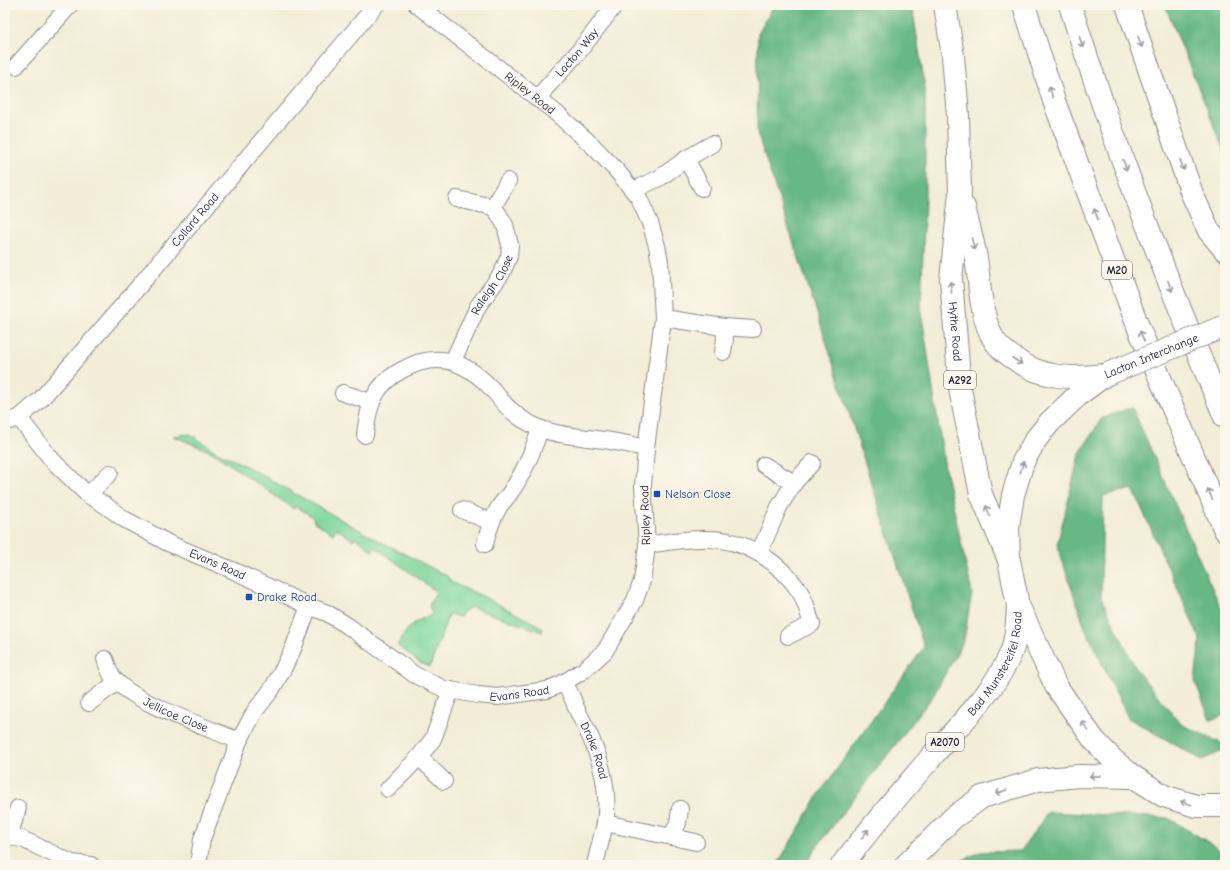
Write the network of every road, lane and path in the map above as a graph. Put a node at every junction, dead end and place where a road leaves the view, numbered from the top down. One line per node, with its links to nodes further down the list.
1 (70, 5): 9 (street)
2 (376, 5): 30 (street, Collard Road)
3 (417, 5): 10 (street, Ripley Road)
4 (615, 5): 10 (street, Lacton Way)
5 (945, 5): 16 (main road, Hythe Road / A292)
6 (1024, 5): 41 (main road, M20, one-way to 6)
7 (1070, 5): 29 (main road, one-way to 29)
8 (1128, 5): 19 (main road, one-way to 19)
9 (16, 66)
10 (539, 100): 15 (street, Ripley Road)
11 (712, 144): 12 (street)
12 (686, 159): 14 (street); 15 (street)
13 (508, 181): 18 (street)
14 (702, 188)
15 (634, 190): 20 (street, Ripley Road)
16 (960, 193): 26 (main road, Hythe Road / A292, one-way to 26); 45 (main road, Hythe Road / A292, one-way to 16)
17 (456, 199): 18 (street)
18 (493, 207): 25 (street, Raleigh Close)
19 (1225, 250)
20 (663, 318): 22 (street); 33 (street, Ripley Road)
21 (1225, 326): 26 (main road, Lacton Interchange, bridge)
22 (724, 327): 23 (street); 24 (street)
23 (754, 329)
24 (723, 352)
25 (453, 361): 28 (street); 31 (street)
26 (1105, 376): 45 (main road, Lacton Interchange, one-way to 26)
27 (343, 393): 28 (street)
28 (371, 402): 32 (street)
29 (1225, 417)
30 (12, 420): 38 (street, Evans Road)
31 (540, 429): 33 (street); 40 (street)
32 (366, 435)
33 (646, 448): 43 (street, Ripley Road)
34 (812, 463): 37 (street)
35 (764, 465): 37 (street)
36 (110, 473): 38 (street)
37 (794, 483): 44 (street)
38 (88, 495): 47 (street, Evans Road)
39 (462, 510): 40 (street)
40 (491, 522): 42 (street)
41 (1225, 530)
42 (485, 544)
43 (647, 545): 44 (street); 51 (street, Ripley Road)
44 (758, 553): 48 (street)
45 (1009, 560): 46 (main road)
46 (1018, 604): 56 (main road, one-way to 46); 70 (main road, Bad Munstereifel Road / A2070, one-way to 46)
47 (309, 606): 52 (street, Evans Road); 54 (street)
48 (788, 636)
49 (105, 659): 50 (street, Jellicoe Close)
50 (118, 682): 53 (street); 54 (street, Jellicoe Close)
51 (563, 683): 52 (street, Evans Road); 62 (street, Drake Road)
52 (451, 690): 55 (street)
53 (89, 703)
54 (238, 740): 68 (street)
55 (419, 757): 57 (street); 58 (street)
56 (1134, 777): 59 (main road, one-way to 56); 71 (main road, one-way to 71)
57 (444, 781)
58 (388, 789)
59 (1225, 806)
60 (18, 808): 63 (street)
61 (680, 809): 64 (street)
62 (605, 823): 64 (street); 69 (street, Drake Road)
63 (7, 836): 66 (street)
64 (671, 837): 65 (street)
65 (696, 842)
66 (72, 864): 67 (street)
67 (91, 865)
68 (198, 865)
69 (595, 865)
70 (842, 865)
71 (906, 865)

